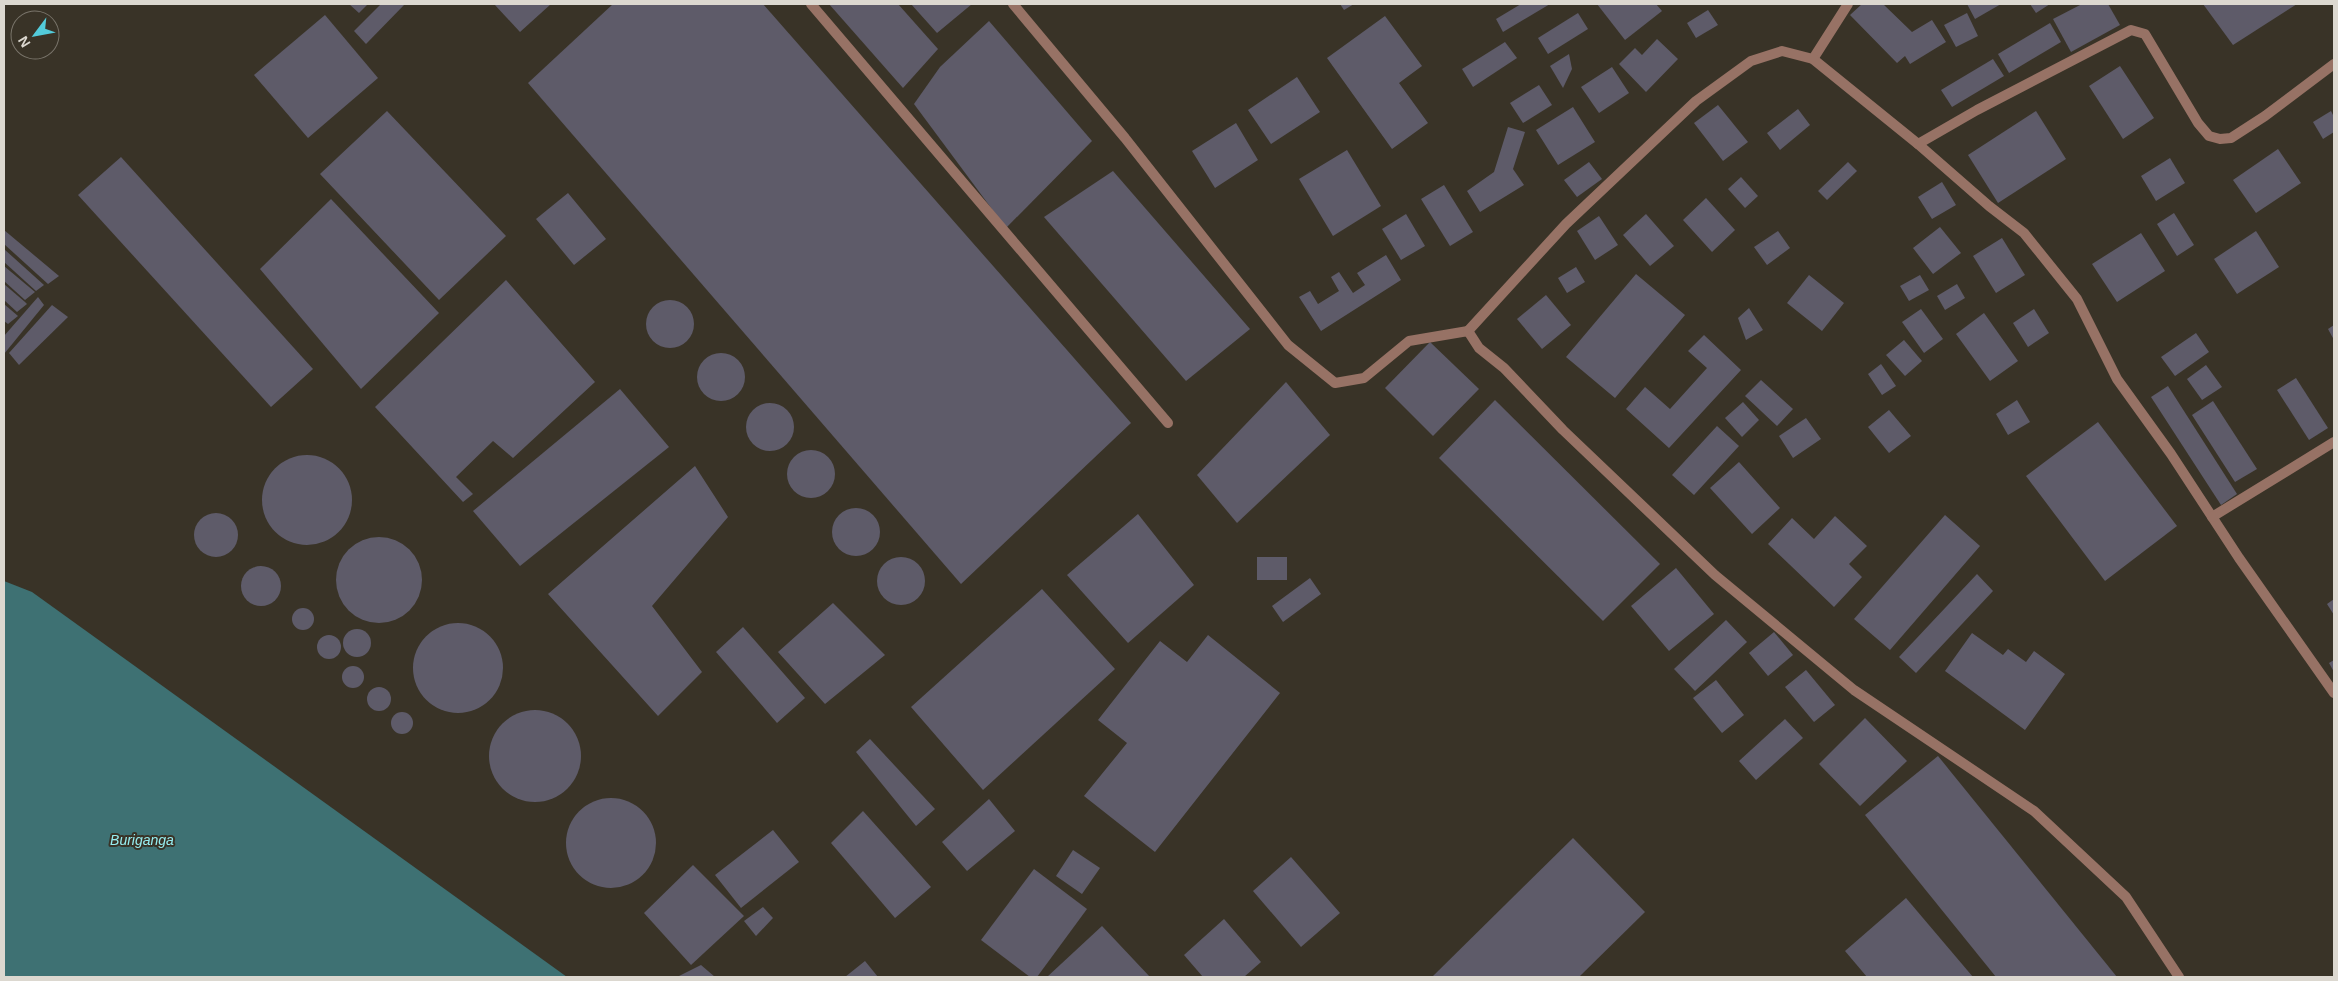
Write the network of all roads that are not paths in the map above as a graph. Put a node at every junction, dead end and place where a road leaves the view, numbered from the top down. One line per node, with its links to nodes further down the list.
1 (811, 4): 8 (street)
2 (1013, 4): 7 (street)
3 (1848, 4): 4 (street)
4 (1812, 59): 6 (street); 7 (street)
5 (2334, 64): 6 (street)
6 (1918, 144): 10 (street)
7 (1468, 331): 12 (street)
8 (1168, 423)
9 (2334, 442): 10 (street)
10 (2212, 517): 11 (street)
11 (2334, 693)
12 (2179, 977)

